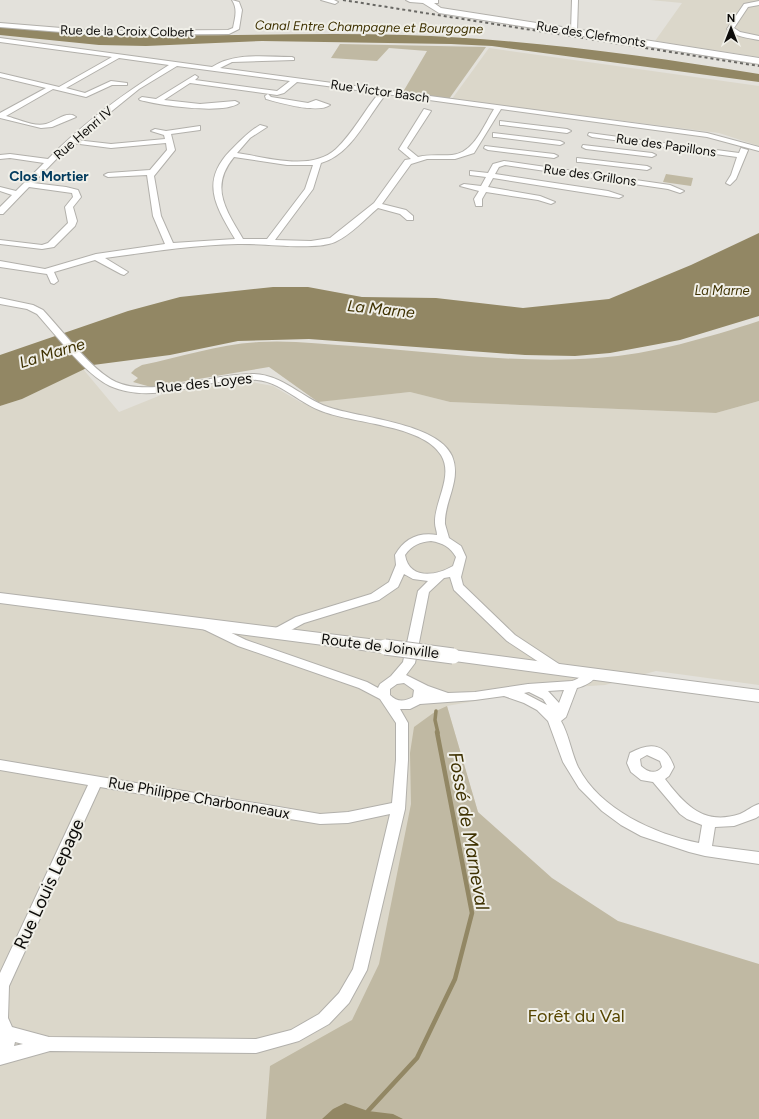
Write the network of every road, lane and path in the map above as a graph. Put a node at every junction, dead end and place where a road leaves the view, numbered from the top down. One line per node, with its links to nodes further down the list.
1 (235, 0): 9 (street, Rue de la Croix Colbert)
2 (324, 0): 6 (street)
3 (410, 0): 7 (main road)
4 (439, 0): 7 (main road)
5 (575, 0): 10 (street)
6 (335, 2)
7 (426, 2): 10 (main road, Rue des Clefmonts)
8 (759, 3): 11 (street)
9 (0, 25)
10 (574, 31): 15 (main road, Rue des Clefmonts)
11 (759, 38)
12 (0, 41): 13 (street, Rue Victor Basch)
13 (118, 56): 16 (street, Rue Victor Basch); 23 (street)
14 (292, 59): 17 (street)
15 (759, 61)
16 (175, 64): 17 (street, Rue Victor Basch); 44 (street, Rue Henri IV)
17 (210, 68): 19 (street, Rue Victor Basch); 20 (street)
18 (1, 77): 22 (street)
19 (295, 80): 24 (street, Rue Victor Basch); 25 (street)
20 (188, 82): 25 (street); 27 (street)
21 (125, 84): 23 (street)
22 (50, 88): 23 (street); 32 (street)
23 (60, 89)
24 (384, 92): 30 (street, Rue Victor Basch); 59 (street)
25 (271, 93): 29 (street)
26 (142, 99): 27 (street)
27 (158, 101): 28 (street)
28 (235, 103)
29 (310, 105)
30 (499, 107): 33 (street, Rue Victor Basch); 56 (street)
31 (427, 111): 56 (street)
32 (0, 116): 34 (street)
33 (574, 117): 35 (street, Rue Victor Basch); 40 (street)
34 (72, 118)
35 (598, 120): 43 (street); 47 (street, Rue Victor Basch)
36 (503, 123): 40 (street)
37 (263, 127): 51 (street)
38 (197, 128): 41 (street)
39 (155, 131): 41 (street)
40 (567, 131): 46 (street)
41 (167, 133): 45 (street)
42 (496, 135): 46 (street)
43 (592, 135): 49 (street); 53 (street, Rue des Papillons)
44 (70, 140): 45 (street); 58 (street, Rue Henri IV)
45 (169, 141): 62 (street)
46 (560, 143): 54 (street)
47 (749, 146): 50 (street, Rue Victor Basch); 53 (street)
48 (488, 148): 54 (street)
49 (586, 148): 52 (street); 57 (street)
50 (759, 149)
51 (231, 154): 59 (street); 80 (street)
52 (652, 155)
53 (740, 155): 67 (street)
54 (554, 156): 61 (street)
55 (0, 157): 58 (street)
56 (416, 159): 77 (street)
57 (580, 160): 60 (street); 63 (street)
58 (50, 161): 68 (street, Rue Henri IV)
59 (317, 163): 81 (street)
60 (647, 168)
61 (548, 169): 63 (street, Rue des Grillons); 66 (street, Rue des Grillons)
62 (152, 172): 65 (street); 83 (street)
63 (567, 172): 72 (street, Rue des Grillons)
64 (473, 173): 66 (street)
65 (108, 175)
66 (491, 176): 71 (street); 74 (street)
67 (730, 183)
68 (27, 185): 73 (street, Rue Henri IV); 82 (street)
69 (464, 186): 71 (street)
70 (0, 189): 73 (street)
71 (484, 189): 75 (street); 76 (street)
72 (680, 190)
73 (18, 194): 78 (street, Rue Henri IV)
74 (619, 196)
75 (551, 202)
76 (479, 204)
77 (377, 205): 79 (street); 81 (street)
78 (0, 212)
79 (410, 218)
80 (240, 241): 81 (street); 83 (street)
81 (270, 241)
82 (0, 242)
83 (170, 246): 84 (street)
84 (96, 257): 86 (street); 87 (street)
85 (0, 264): 86 (street)
86 (50, 272): 88 (street)
87 (124, 272)
88 (54, 281)
89 (0, 301): 90 (street, Rue des Loyes)
90 (440, 523): 91 (street); 92 (street)
91 (426, 538): 92 (street); 93 (street)
92 (444, 540): 94 (street)
93 (402, 565): 95 (street); 100 (street)
94 (457, 568): 96 (street); 102 (street)
95 (416, 575): 96 (street); 97 (street)
96 (439, 577): 97 (street)
97 (424, 590): 101 (street)
98 (0, 598): 99 (main road, Route de Joinville)
99 (202, 624): 100 (main road, Route de Joinville); 111 (street)
100 (276, 633): 102 (main road, Route de Joinville, bridge)
101 (409, 663): 104 (street); 105 (street)
102 (558, 670): 103 (main road, Route de Joinville)
103 (592, 674): 106 (street); 109 (main road, Route de Joinville)
104 (395, 680): 105 (street); 111 (street)
105 (417, 685): 110 (street); 112 (street)
106 (572, 685): 107 (street); 113 (street)
107 (528, 688): 108 (street); 113 (street)
108 (505, 692): 110 (street); 113 (street)
109 (759, 696)
110 (448, 697): 112 (street)
111 (387, 700): 112 (street); 114 (street)
112 (415, 702): 114 (street)
113 (560, 720): 121 (street)
114 (402, 722): 118 (street)
115 (0, 765): 117 (street, Rue Philippe Charbonneaux)
116 (658, 777): 120 (street)
117 (96, 781): 118 (street, Rue Philippe Charbonneaux); 123 (street, Rue Louis Lepage)
118 (398, 809): 126 (street)
119 (759, 809): 120 (street)
120 (709, 822): 121 (street)
121 (705, 851): 122 (street)
122 (759, 858)
123 (1, 988): 124 (street, Rue Louis Lepage)
124 (0, 1020): 125 (street)
125 (8, 1033): 126 (street); 127 (street)
126 (50, 1044): 127 (street)
127 (1, 1057)

